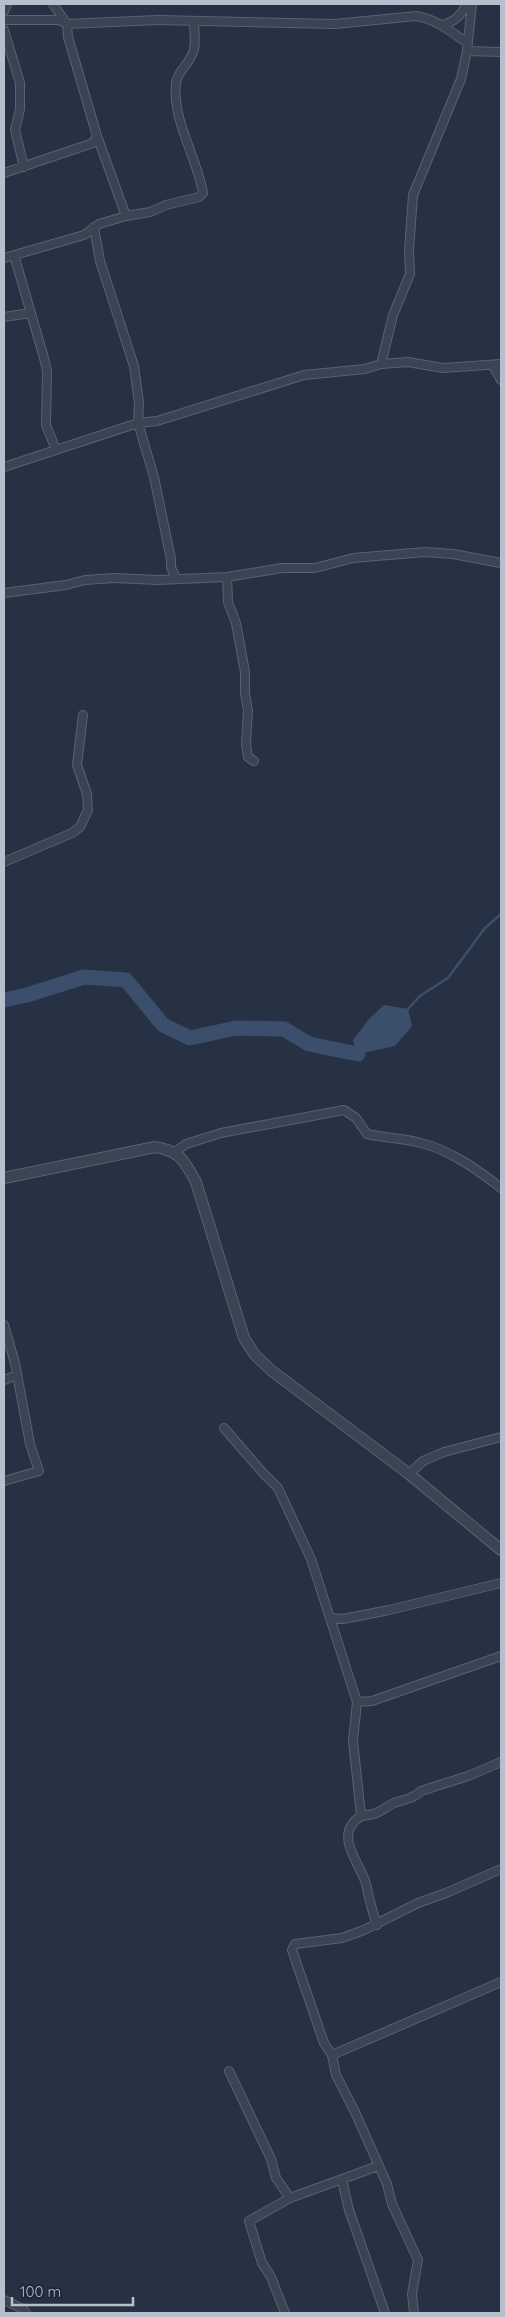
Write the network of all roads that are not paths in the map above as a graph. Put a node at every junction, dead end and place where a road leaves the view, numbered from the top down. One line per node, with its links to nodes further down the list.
1 (8, 4): 5 (street)
2 (53, 4): 8 (street)
3 (468, 4): 9 (street)
4 (472, 4): 11 (street)
5 (4, 11)
6 (4, 20): 8 (street)
7 (194, 22): 8 (street); 9 (street); 17 (street)
8 (67, 24): 14 (street)
9 (442, 25): 11 (street)
10 (4, 30): 15 (street)
11 (466, 42): 12 (street)
12 (467, 51): 13 (street); 23 (street)
13 (501, 52)
14 (97, 136): 15 (street); 17 (street)
15 (24, 167): 16 (street)
16 (4, 173)
17 (126, 216): 18 (street)
18 (94, 227): 19 (street); 26 (street)
19 (14, 256): 20 (street); 21 (street)
20 (4, 258)
21 (30, 313): 22 (street); 27 (street)
22 (4, 317)
23 (381, 364): 24 (street); 26 (street)
24 (497, 365): 25 (street)
25 (501, 380)
26 (138, 423): 27 (street); 31 (street)
27 (56, 450): 28 (street)
28 (4, 467)
29 (501, 563): 30 (street)
30 (227, 577): 31 (street); 34 (street)
31 (176, 579): 32 (street)
32 (4, 593)
33 (83, 715): 35 (street)
34 (254, 761)
35 (4, 862)
36 (176, 1152): 37 (street); 38 (street); 44 (street)
37 (4, 1178)
38 (501, 1188)
39 (4, 1324): 40 (street)
40 (16, 1376): 41 (street); 45 (street)
41 (4, 1380)
42 (224, 1428): 48 (street)
43 (501, 1437): 44 (street)
44 (408, 1474): 46 (street)
45 (4, 1481)
46 (501, 1550)
47 (501, 1583): 48 (street)
48 (330, 1618): 50 (street)
49 (501, 1656): 50 (street)
50 (357, 1702): 52 (street)
51 (501, 1762): 52 (street)
52 (361, 1815): 54 (street)
53 (501, 1869): 54 (street)
54 (377, 1925): 56 (street)
55 (501, 1982): 56 (street)
56 (332, 2055): 58 (street)
57 (229, 2071): 60 (street)
58 (378, 2166): 59 (street); 65 (street)
59 (342, 2180): 60 (street); 64 (street)
60 (290, 2198): 63 (street)
61 (4, 2300): 62 (street)
62 (26, 2313)
63 (285, 2313)
64 (384, 2313)
65 (414, 2313)

